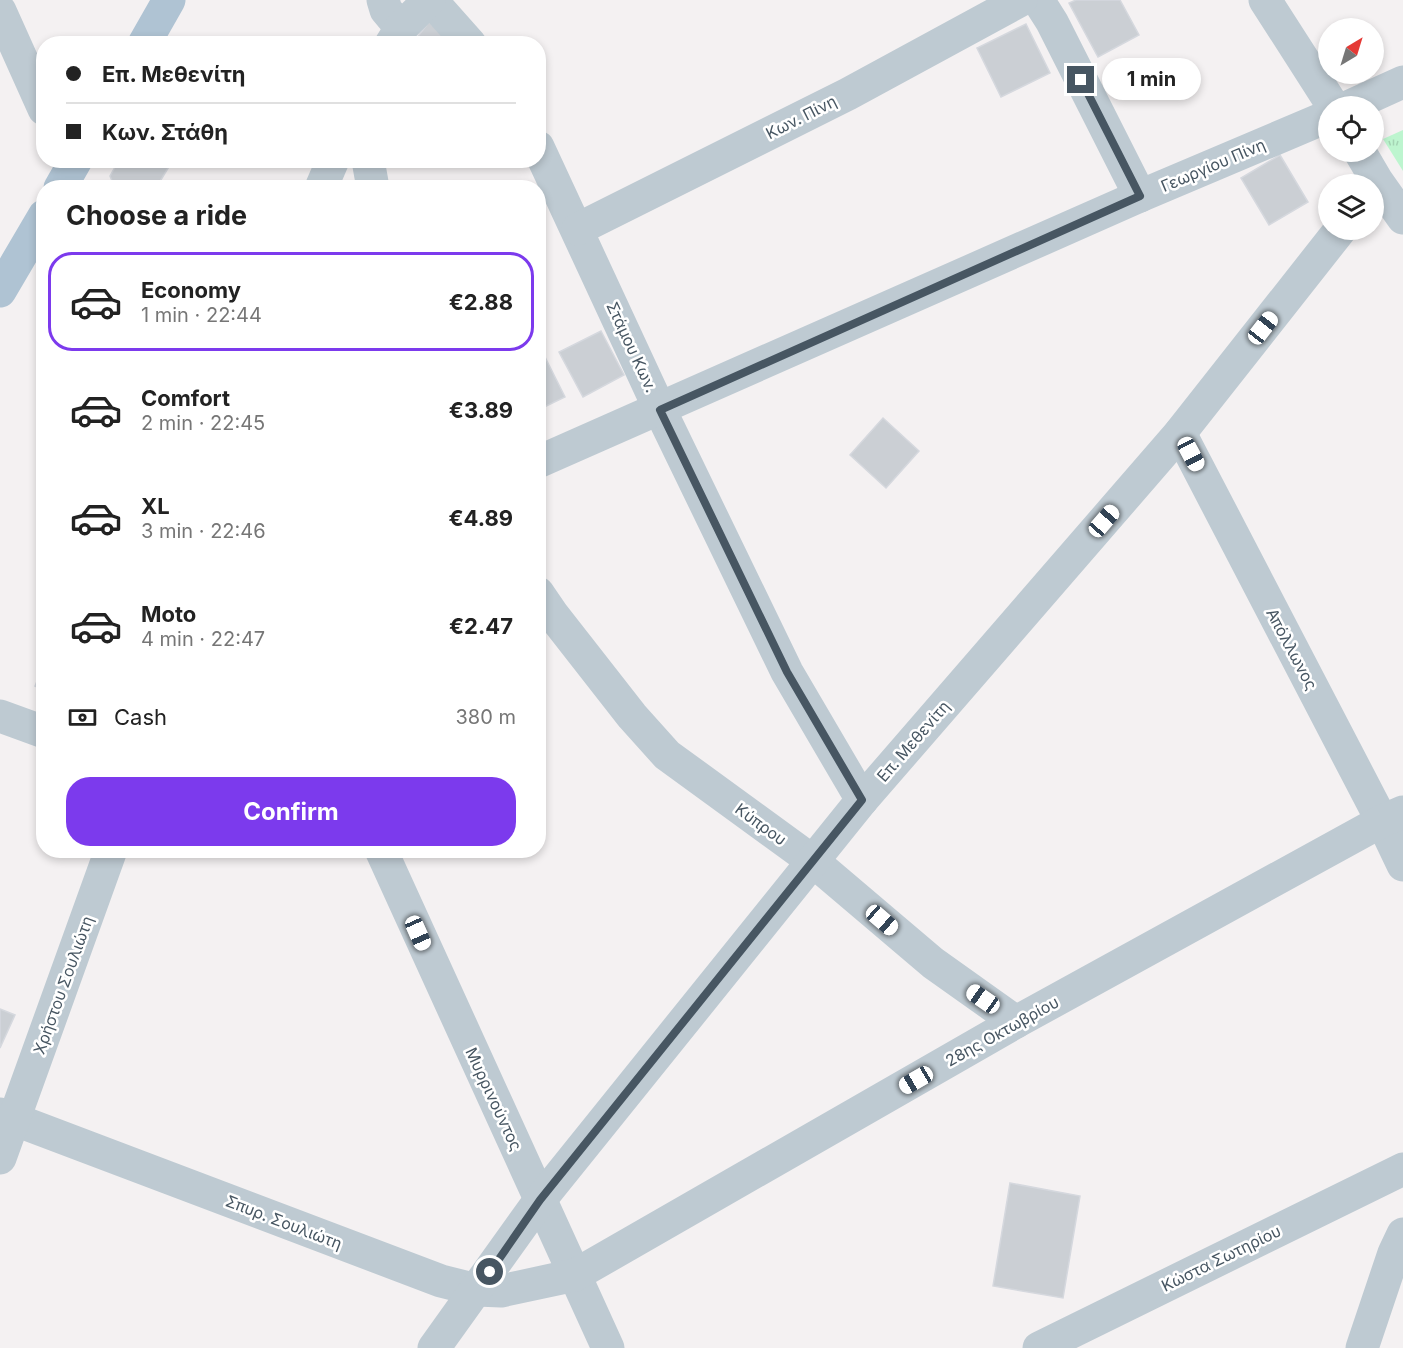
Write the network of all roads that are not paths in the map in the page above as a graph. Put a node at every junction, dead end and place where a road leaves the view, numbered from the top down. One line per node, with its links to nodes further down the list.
1 (169, 0): 8 (main road)
2 (383, 0): 9 (street)
3 (430, 0): 9 (street); 10 (street)
4 (1021, 0): 20 (street, Κων. Πίνη)
5 (1038, 0): 18 (street)
6 (1264, 0): 13 (street)
7 (0, 11): 12 (street)
8 (149, 36)
9 (396, 36)
10 (463, 36)
11 (1403, 82): 14 (street)
12 (36, 91)
13 (1326, 96)
14 (1372, 96)
15 (1318, 121): 18 (street, Γεωργίου Πίνη)
16 (546, 163): 20 (street, Στάμου Κων.)
17 (1384, 193): 19 (street)
18 (1140, 196): 24 (street, Γεωργίου Πίνη)
19 (1403, 218)
20 (578, 229): 24 (street, Στάμου Κων.)
21 (36, 230): 23 (main road)
22 (1332, 240): 25 (street, Επ. Μεθενίτη)
23 (0, 291)
24 (660, 410): 26 (street, Γεωργίου Πίνη); 30 (street, Στάμου Κων.)
25 (1180, 434): 30 (street, Επ. Μεθενίτη); 31 (street, Απόλλωνος)
26 (546, 459)
27 (546, 604): 34 (street, Κύπρου)
28 (0, 716): 29 (street)
29 (36, 729)
30 (862, 800): 34 (street, Επ. Μεθενίτη)
31 (1392, 816): 35 (street, Απόλλωνος); 36 (street, 28ης Οκτωβρίου)
32 (108, 858): 37 (street, Χρήστου Σουλιώτη)
33 (385, 858): 40 (street, Μυρρινούντος)
34 (814, 862): 36 (street, Κύπρου); 40 (street, Επ. Μεθενίτη)
35 (1403, 865)
36 (1016, 1022): 42 (street, 28ης Οκτωβρίου)
37 (7, 1117): 38 (street, Χρήστου Σουλιώτη); 43 (street, Σπυρ. Σουλιώτη)
38 (0, 1158)
39 (1403, 1169): 44 (street, Κώστα Σωτηρίου)
40 (540, 1200): 42 (street, Μυρρινούντος); 43 (street, Επ. Μεθενίτη)
41 (1403, 1234): 47 (street)
42 (574, 1275): 43 (street, Σπυρ. Σουλιώτη); 46 (street, Μυρρινούντος)
43 (477, 1290): 45 (street, Επ. Μεθενίτη)
44 (1044, 1346)
45 (434, 1348)
46 (608, 1348)
47 (1362, 1348)

